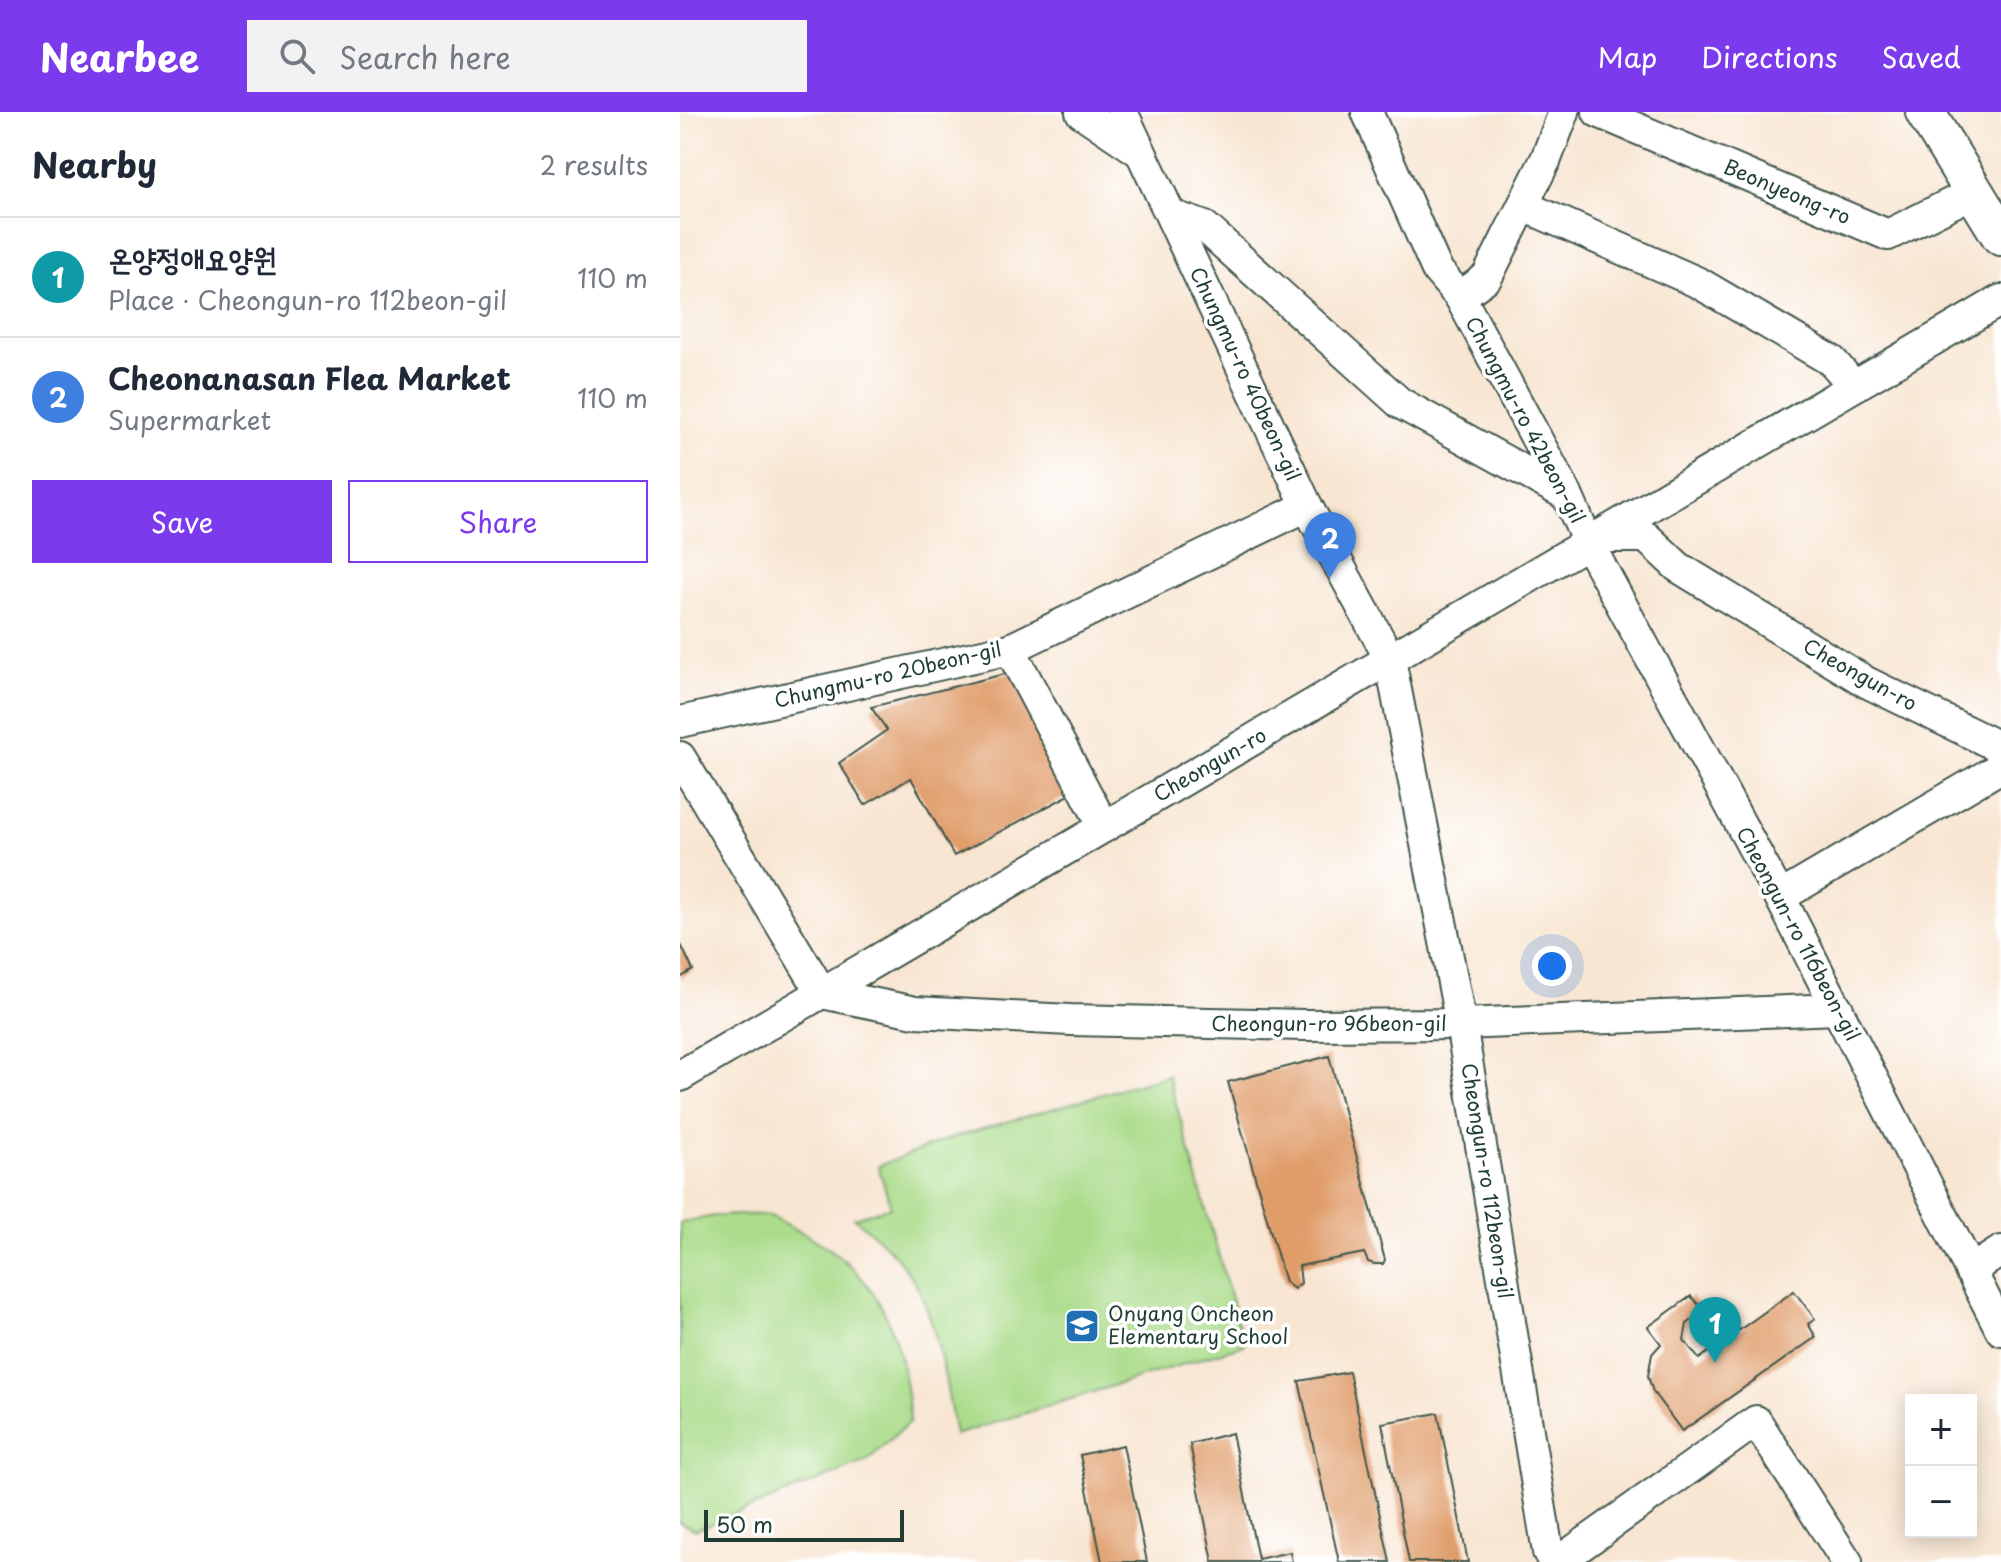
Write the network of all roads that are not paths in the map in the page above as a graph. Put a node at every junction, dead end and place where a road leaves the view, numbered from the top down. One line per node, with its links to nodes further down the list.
1 (1081, 112): 7 (street)
2 (1122, 112): 7 (street, Chungmu-ro 40beon-gil)
3 (1367, 112): 12 (street, Chungmu-ro 42beon-gil)
4 (1564, 112): 9 (street, Chungmu-ro 42beon-gil)
5 (1598, 112): 8 (street, Beonyeong-ro)
6 (1925, 112): 8 (street)
7 (1142, 153): 10 (street, Chungmu-ro 40beon-gil)
8 (1974, 192): 11 (street)
9 (1524, 206): 12 (street, Chungmu-ro 42beon-gil); 14 (street)
10 (1171, 215): 15 (street, Chungmu-ro 40beon-gil); 16 (street, Chungmu-ro 40beon-gil)
11 (2001, 236)
12 (1460, 297): 15 (street, Chungmu-ro 42beon-gil)
13 (2001, 300): 14 (street, Cheongun-ro)
14 (1854, 386): 17 (street, Cheongun-ro)
15 (1567, 495): 17 (street, Chungmu-ro 42beon-gil)
16 (1307, 506): 18 (street, Chungmu-ro 20beon-gil); 19 (street, Chungmu-ro 40beon-gil)
17 (1593, 540): 19 (street, Cheongun-ro); 21 (street, Cheongun-ro); 25 (street, Cheongun-ro 116beon-gil)
18 (1010, 649): 20 (street, Chungmu-ro 20beon-gil); 24 (street)
19 (1390, 659): 24 (street, Cheongun-ro); 28 (street, Cheongun-ro 112beon-gil)
20 (680, 722)
21 (2001, 748)
22 (680, 757): 26 (street)
23 (2001, 767): 25 (street)
24 (1104, 827): 26 (street, Cheongun-ro)
25 (1780, 897): 27 (street, Cheongun-ro 116beon-gil)
26 (822, 993): 28 (street, Cheongun-ro 96beon-gil); 29 (street, Cheongun-ro)
27 (1838, 1009): 28 (street, Cheongun-ro 96beon-gil); 31 (street, Cheongun-ro 116beon-gil)
28 (1461, 1024): 33 (street, Cheongun-ro 112beon-gil)
29 (680, 1076)
30 (2001, 1251): 31 (street)
31 (1970, 1271): 32 (street, Cheongun-ro 116beon-gil)
32 (2001, 1330)
33 (1556, 1562): 34 (street, Cheongun-ro 112beon-gil)
34 (1847, 1562)

